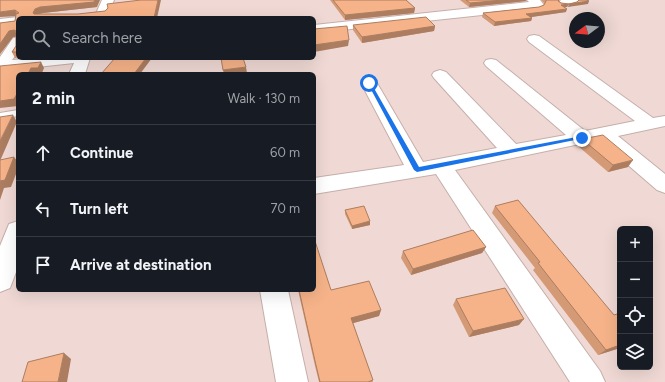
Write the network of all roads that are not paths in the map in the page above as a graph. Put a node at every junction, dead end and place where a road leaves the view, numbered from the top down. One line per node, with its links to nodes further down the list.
1 (533, 0): 7 (street)
2 (120, 3): 3 (street)
3 (104, 9): 4 (street)
4 (88, 13)
5 (16, 21): 6 (street)
6 (0, 23)
7 (316, 29)
8 (534, 39): 19 (street)
9 (16, 44): 13 (street)
10 (62, 60): 13 (street)
11 (82, 60): 14 (street)
12 (490, 63): 21 (street)
13 (1, 66)
14 (78, 72)
15 (440, 75): 22 (street)
16 (369, 83): 23 (street)
17 (16, 113): 18 (lane)
18 (0, 116)
19 (658, 123): 20 (street)
20 (603, 134): 21 (street); 25 (street)
21 (582, 138): 22 (street)
22 (512, 152): 23 (street)
23 (429, 168): 24 (street); 30 (street)
24 (316, 185)
25 (665, 185)
26 (16, 240): 27 (street)
27 (0, 280)
28 (274, 292): 29 (street)
29 (292, 382)
30 (589, 382)

